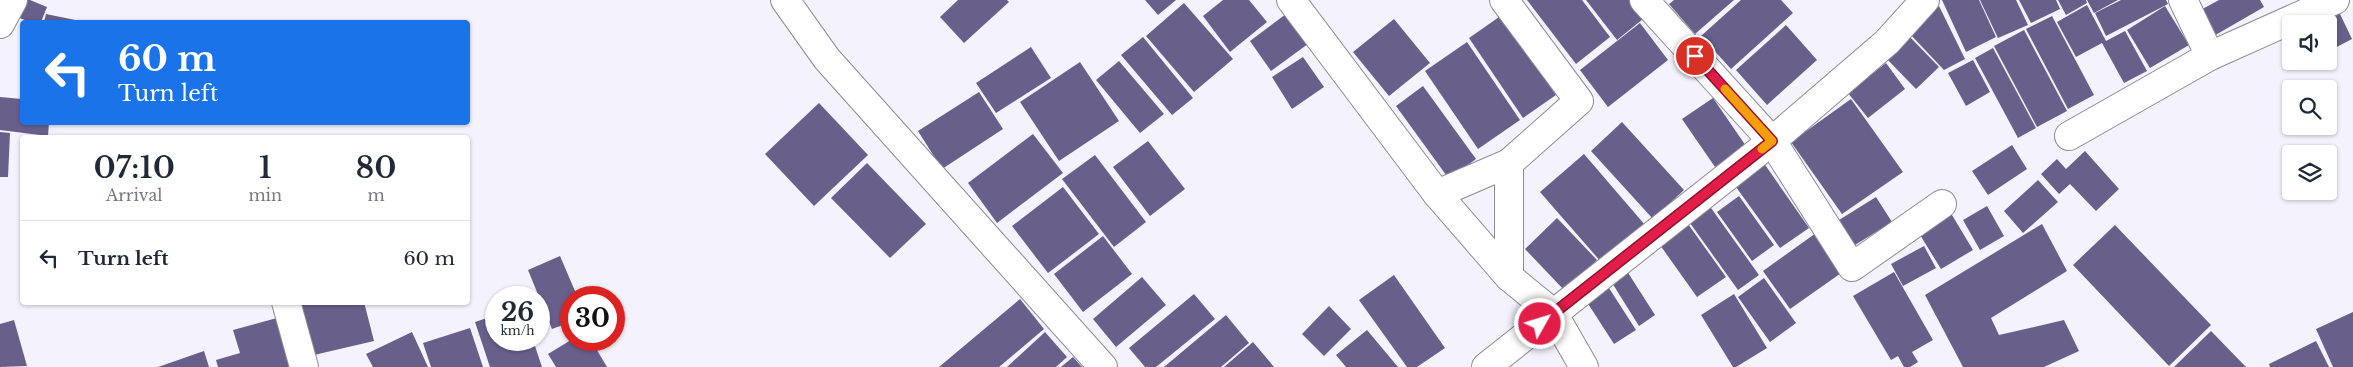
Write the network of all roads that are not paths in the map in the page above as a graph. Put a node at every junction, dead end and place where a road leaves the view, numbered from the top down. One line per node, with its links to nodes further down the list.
1 (13, 0): 9 (street)
2 (785, 0): 20 (street)
3 (1291, 0): 14 (street)
4 (1504, 0): 13 (street)
5 (1644, 0): 12 (street)
6 (1925, 0): 12 (street)
7 (2183, 0): 10 (street)
8 (2335, 0): 10 (street)
9 (0, 24)
10 (2210, 56): 11 (street)
11 (2069, 136)
12 (1772, 141): 15 (street); 18 (street)
13 (1509, 163): 14 (street); 16 (street)
14 (1437, 194): 16 (street)
15 (1942, 204)
16 (1509, 277): 18 (street)
17 (287, 305): 19 (street)
18 (1553, 313): 21 (street); 22 (street)
19 (304, 367)
20 (1103, 367)
21 (1486, 367)
22 (1584, 367)

